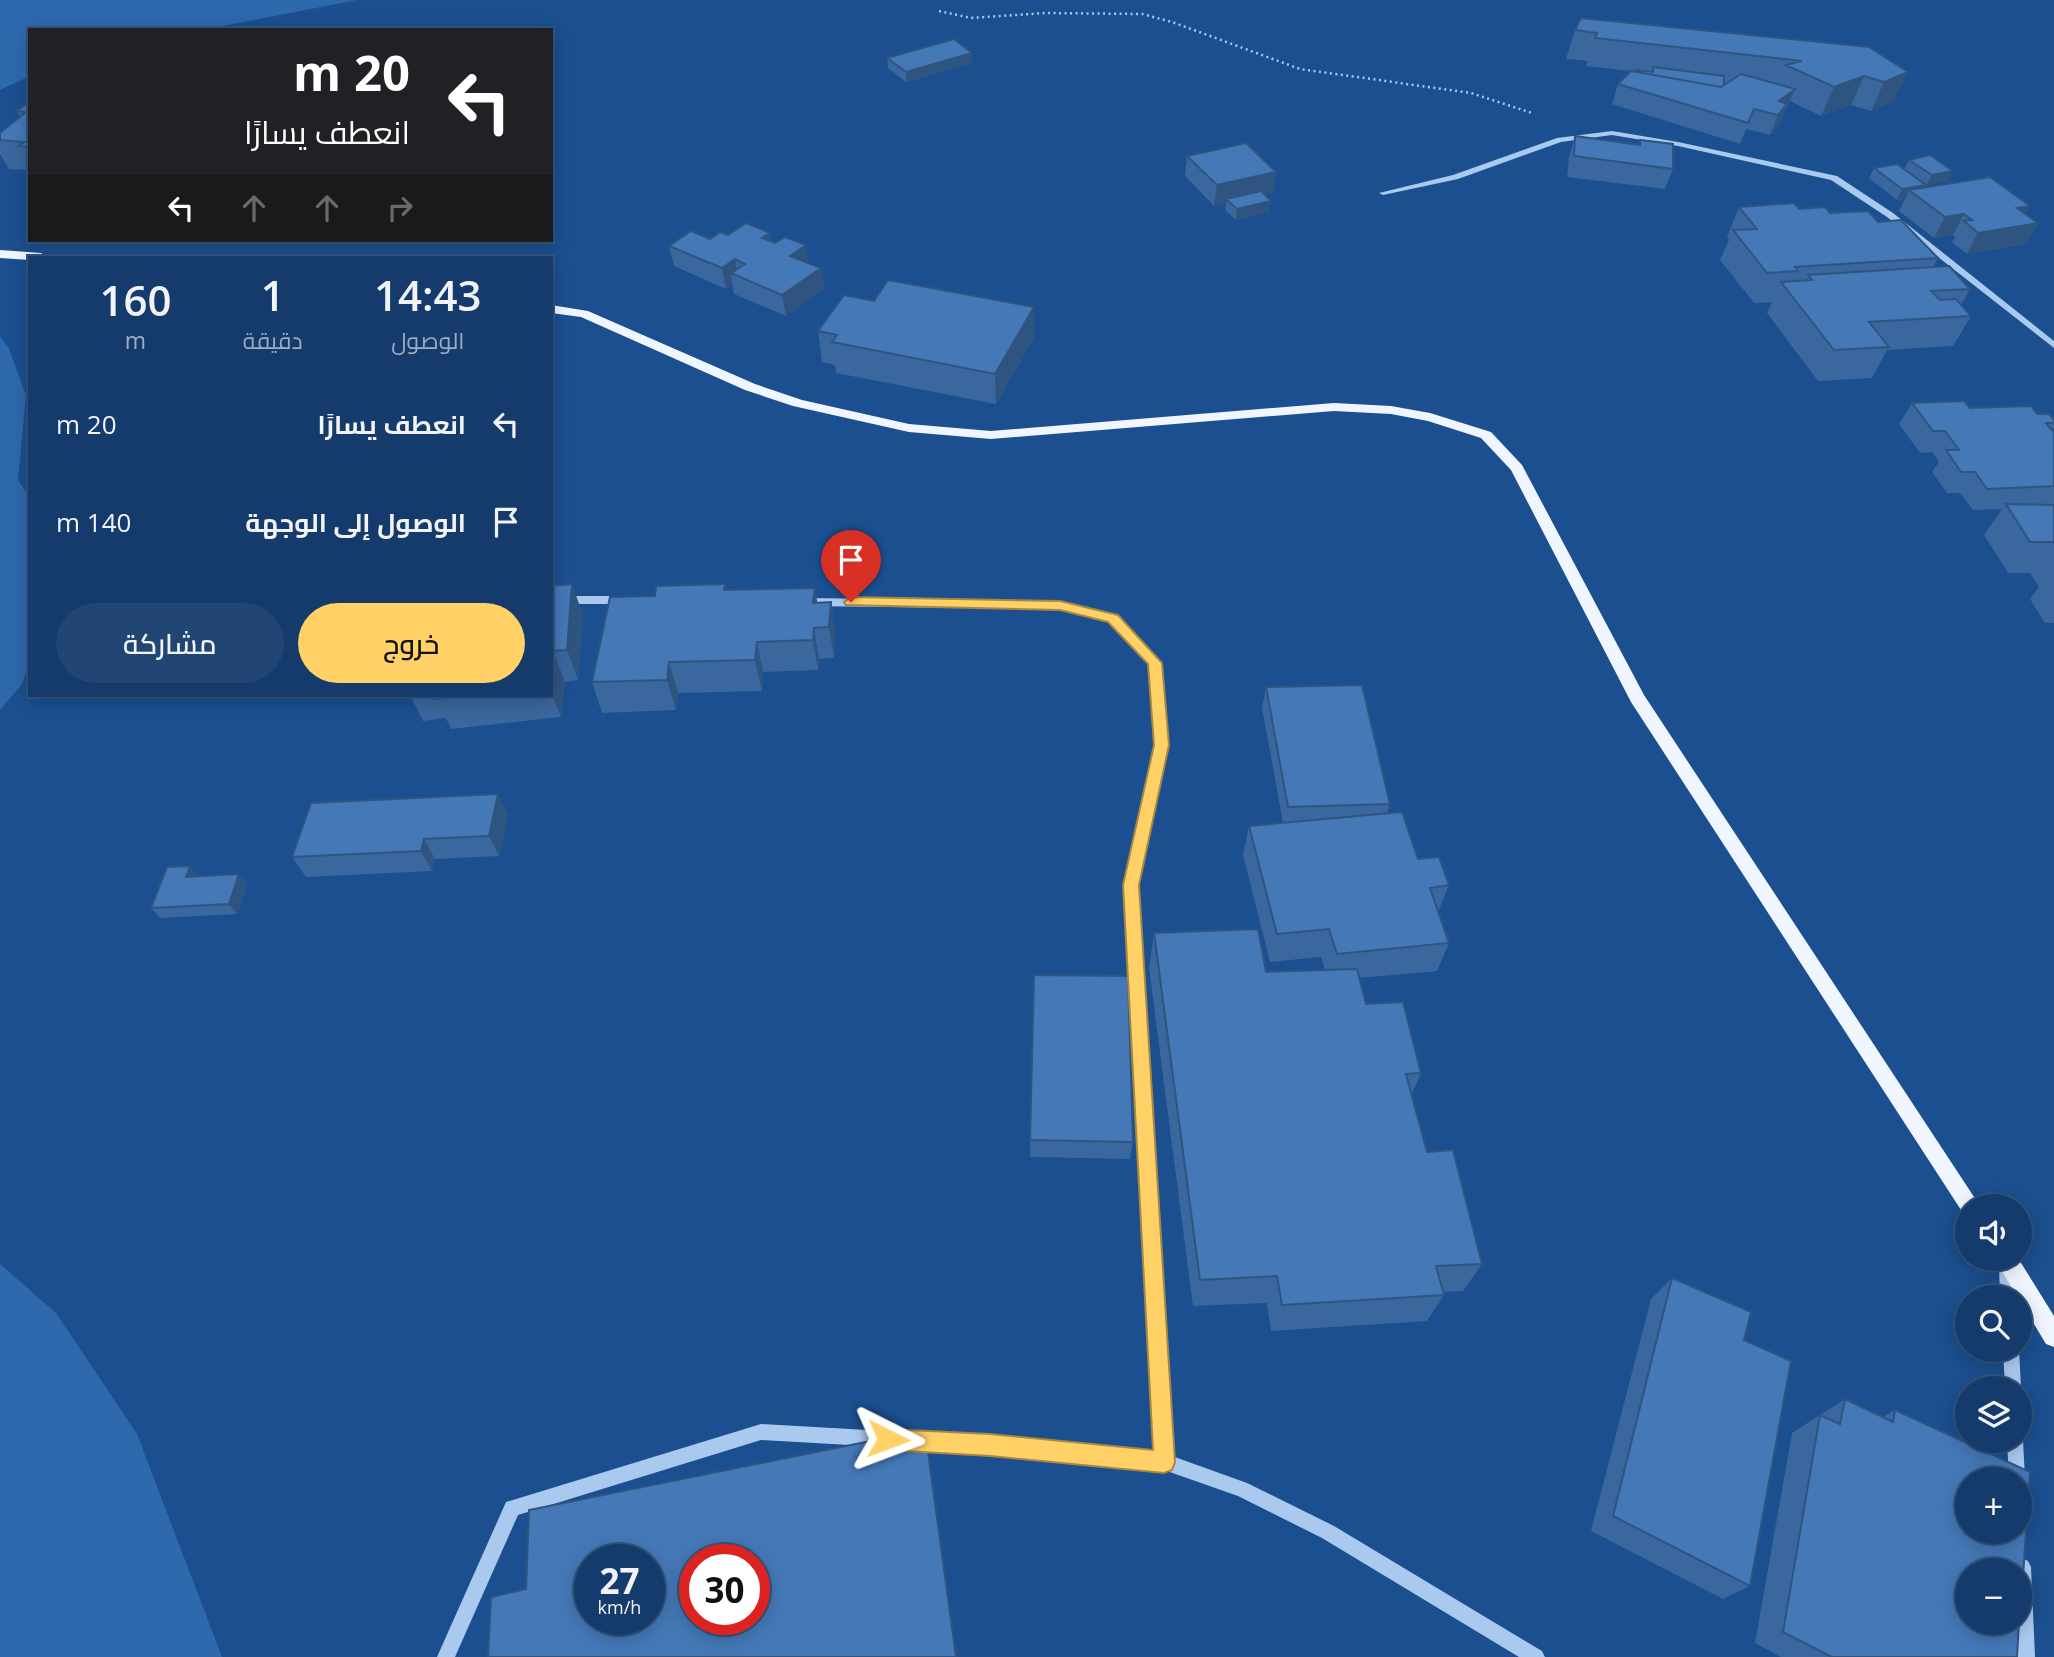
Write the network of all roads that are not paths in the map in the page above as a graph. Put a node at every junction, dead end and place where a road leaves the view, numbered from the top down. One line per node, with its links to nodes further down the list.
1 (1383, 193): 5 (street)
2 (0, 254): 3 (main road)
3 (28, 256)
4 (553, 309): 9 (main road)
5 (2054, 345)
6 (553, 600): 7 (street)
7 (633, 600)
8 (783, 601): 12 (street)
9 (1962, 1194)
10 (2013, 1271): 11 (main road)
11 (2054, 1336)
12 (1164, 1462): 14 (street); 15 (street)
13 (2021, 1552): 16 (street)
14 (446, 1657)
15 (1536, 1657)
16 (2026, 1657)

